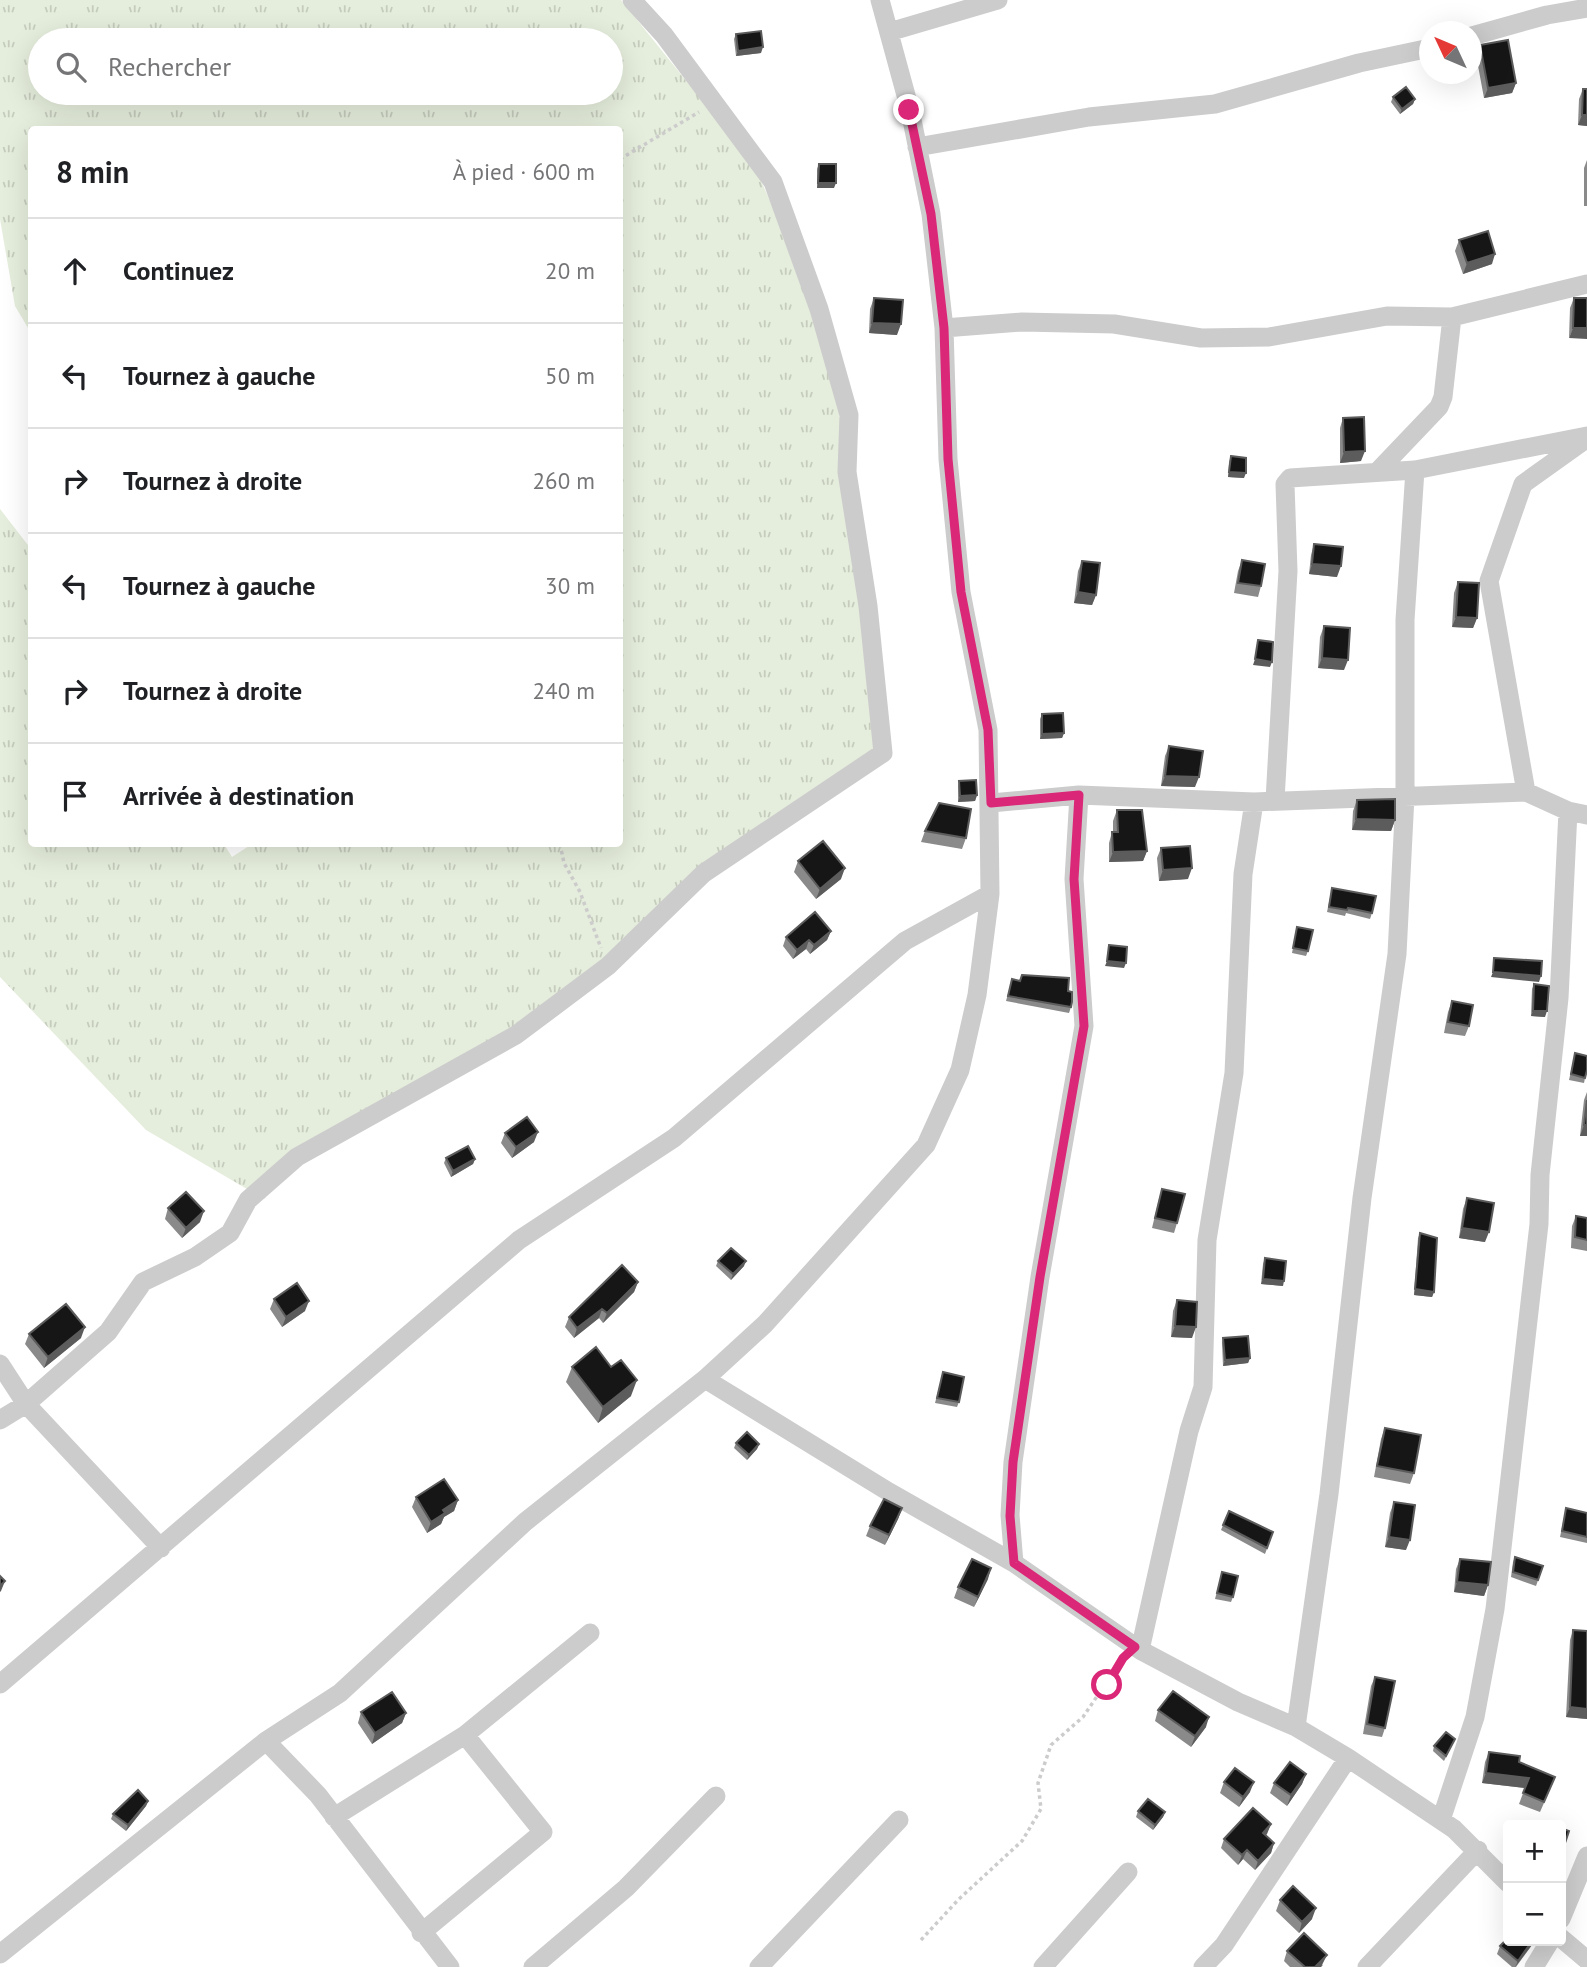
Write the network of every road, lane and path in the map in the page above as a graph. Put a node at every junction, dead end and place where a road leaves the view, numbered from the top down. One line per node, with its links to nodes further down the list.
1 (632, 0): 8 (street)
2 (880, 0): 5 (street)
3 (998, 0): 5 (street)
4 (1587, 8): 6 (street)
5 (889, 32): 9 (street)
6 (1482, 33)
7 (1419, 50): 9 (street)
8 (714, 102): 10 (path); 26 (street)
9 (917, 147): 13 (street)
10 (623, 157)
11 (1587, 284): 12 (street)
12 (1452, 317): 13 (street); 16 (street)
13 (944, 328): 22 (street)
14 (1587, 437): 15 (street); 17 (street)
15 (1415, 470): 16 (street); 19 (street)
16 (1377, 472): 20 (street)
17 (1526, 792): 19 (street); 23 (street)
18 (1079, 795): 21 (street); 22 (street); 32 (street)
19 (1405, 796): 20 (street); 36 (street)
20 (1275, 800): 21 (street)
21 (1255, 802): 34 (street)
22 (991, 803): 25 (street)
23 (1578, 813): 43 (street)
24 (561, 847): 26 (path)
25 (990, 894): 28 (street); 31 (street)
26 (608, 966): 29 (street)
27 (0, 1364): 29 (street)
28 (705, 1379): 32 (street); 38 (street)
29 (26, 1404): 30 (street); 31 (street)
30 (0, 1420)
31 (161, 1548): 35 (street)
32 (1014, 1563): 34 (street)
33 (590, 1633): 37 (street)
34 (1138, 1648): 36 (street); 50 (path)
35 (0, 1684)
36 (1296, 1727): 39 (street)
37 (465, 1735): 41 (street); 49 (street)
38 (267, 1741): 41 (street); 53 (street)
39 (1348, 1758): 43 (street); 59 (street)
40 (716, 1796): 56 (street)
41 (334, 1817): 49 (street)
42 (900, 1820): 57 (street)
43 (1441, 1820): 44 (street)
44 (1478, 1850): 47 (street); 60 (street)
45 (1587, 1856): 48 (street)
46 (1128, 1872): 58 (street)
47 (1503, 1878)
48 (1566, 1907)
49 (421, 1933): 55 (street)
50 (921, 1940)
51 (1566, 1942): 54 (street)
52 (1547, 1946): 61 (street)
53 (0, 1954)
54 (1587, 1960)
55 (450, 1967)
56 (533, 1967)
57 (759, 1967)
58 (1043, 1967)
59 (1203, 1967)
60 (1367, 1967)
61 (1534, 1967)

